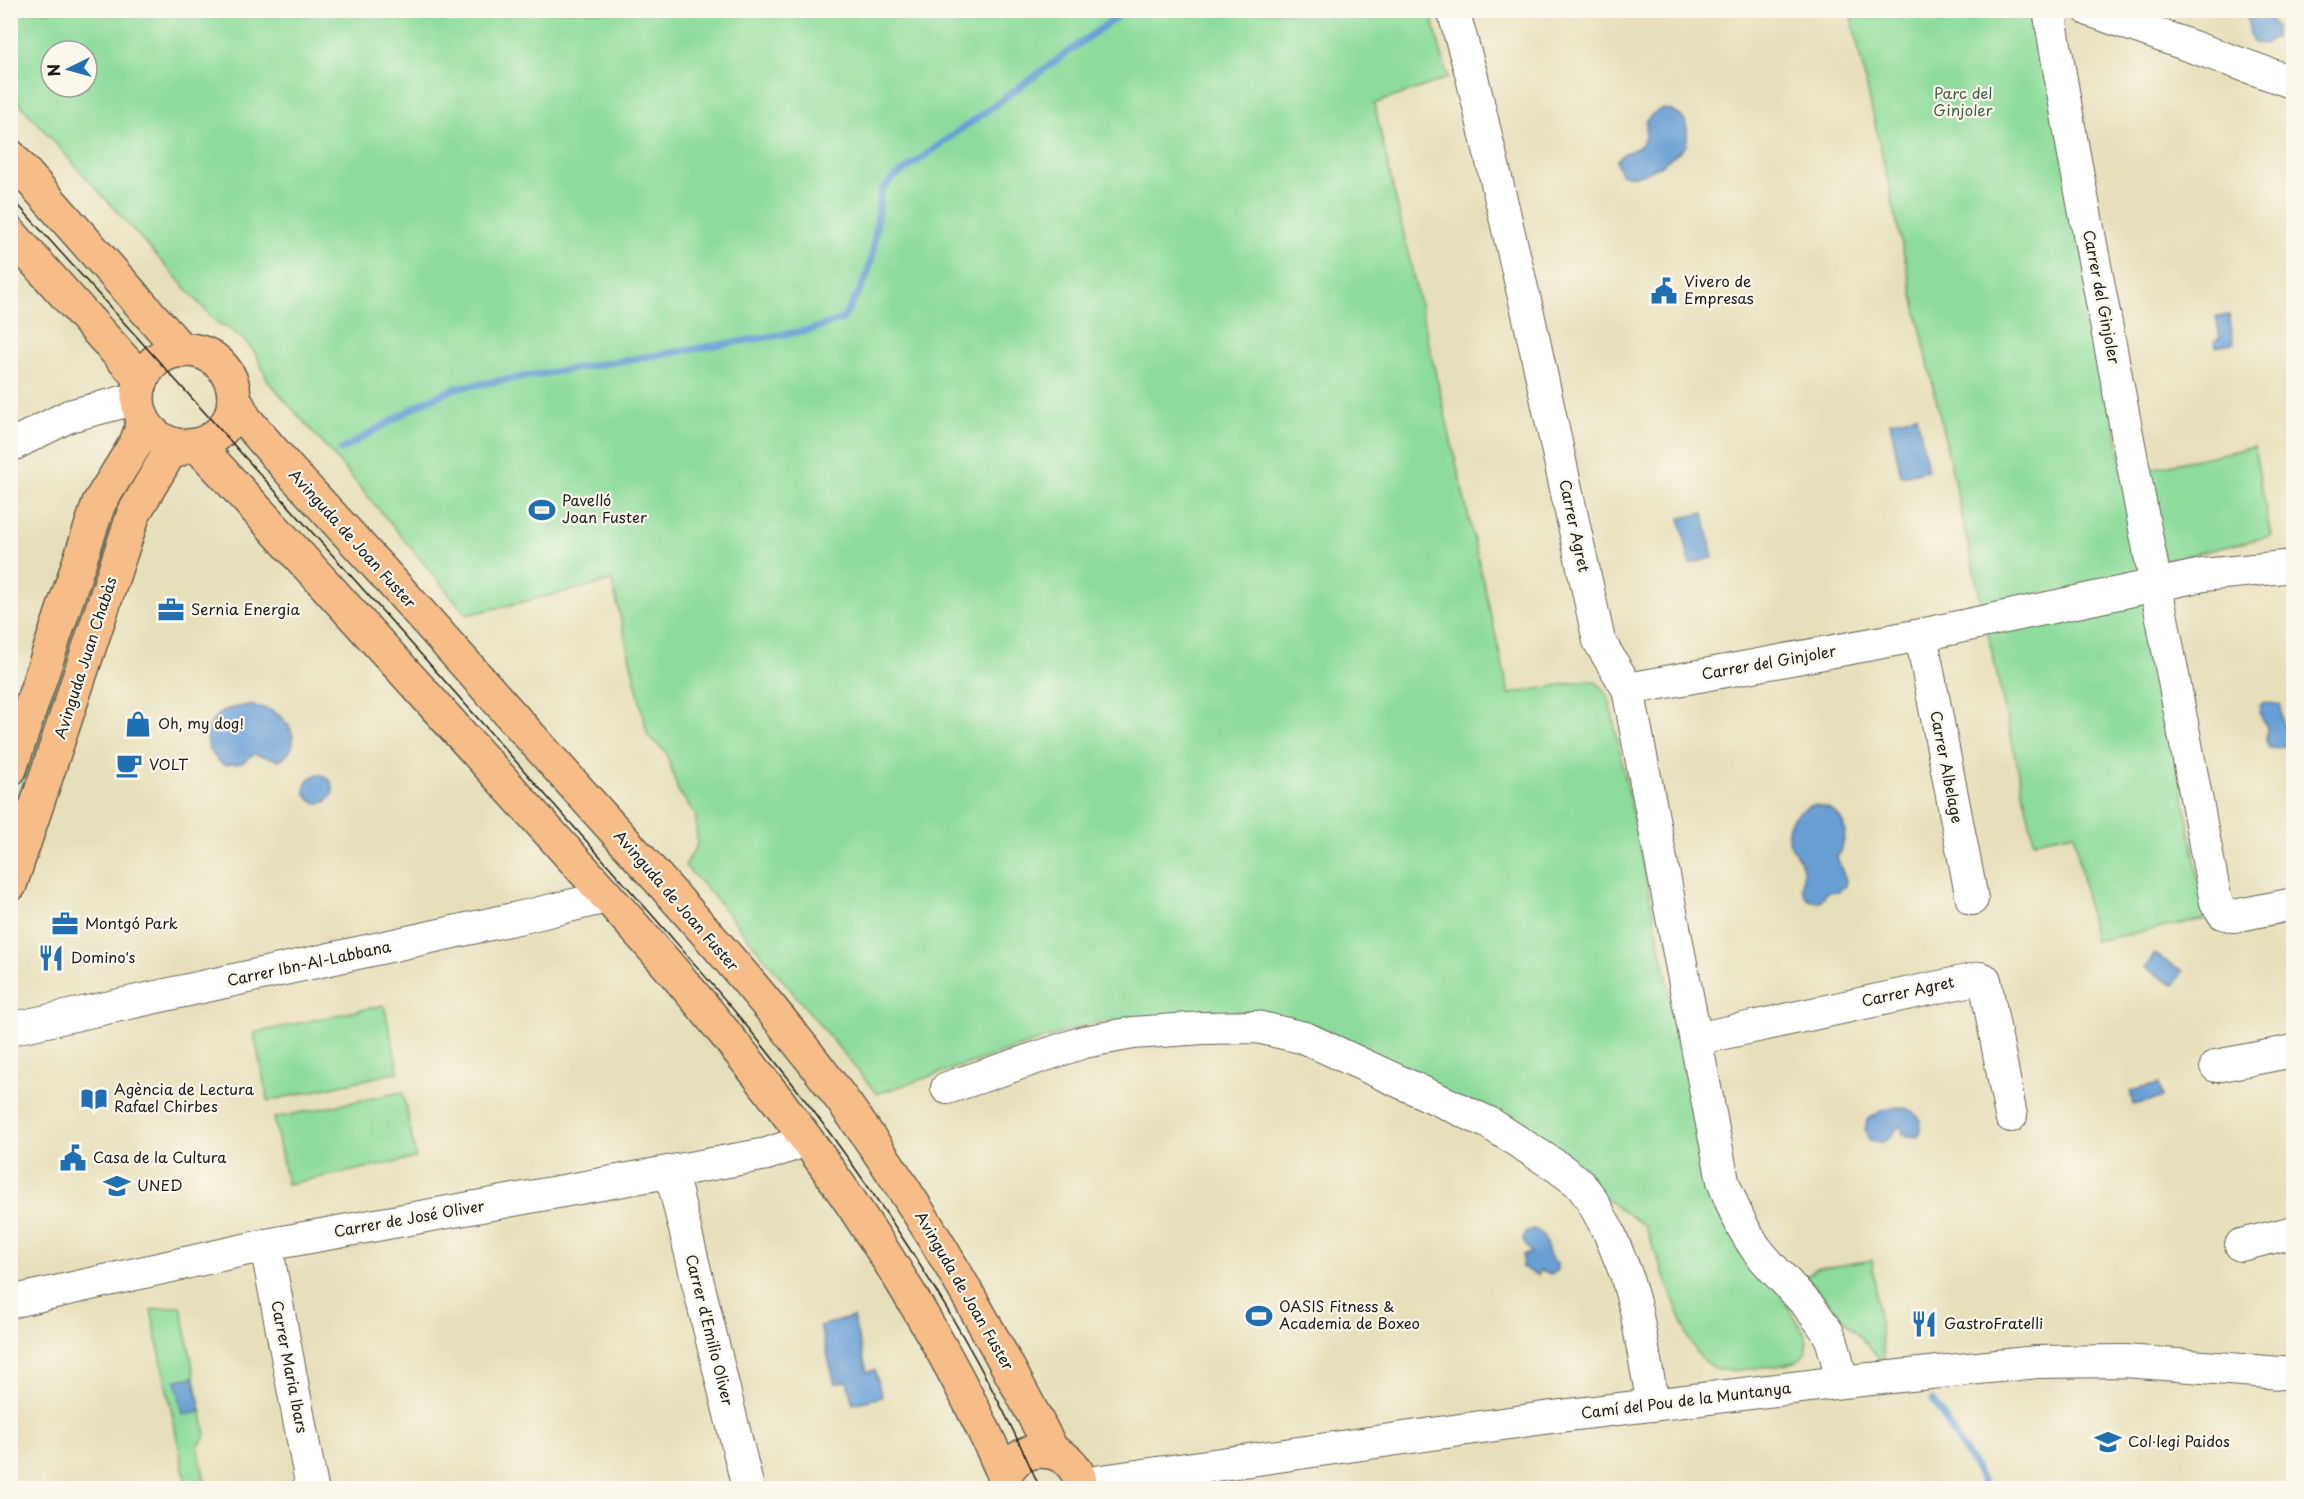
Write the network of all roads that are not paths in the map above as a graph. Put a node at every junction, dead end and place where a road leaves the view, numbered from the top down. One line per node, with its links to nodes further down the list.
1 (1453, 10): 15 (street, Carrer Agret)
2 (2049, 10): 13 (street, Carrer del Ginjoler)
3 (2090, 10): 4 (street)
4 (2294, 83)
5 (10, 156): 7 (main road)
6 (10, 233): 8 (main road)
7 (182, 351): 8 (main road); 9 (main road)
8 (141, 398): 10 (main road); 11 (street); 16 (main road)
9 (234, 398): 10 (main road); 36 (main road, Avinguda de Joan Fuster)
10 (192, 445): 17 (main road, Avinguda Juan Chabàs); 18 (main road)
11 (10, 446)
12 (2294, 566): 13 (street, Carrer del Ginjoler)
13 (2157, 584): 14 (street, Carrer del Ginjoler); 20 (street, Carrer del Ginjoler)
14 (1921, 635): 15 (street, Carrer del Ginjoler); 19 (street, Carrer Albelage)
15 (1628, 689): 22 (street, Carrer Agret)
16 (10, 769)
17 (10, 885)
18 (607, 897): 21 (street, Carrer Ibn-Al-Labbana); 27 (main road)
19 (1972, 899)
20 (2294, 904)
21 (10, 1029)
22 (1696, 1039): 26 (street, Carrer Agret); 34 (street, Carrer Agret)
23 (2294, 1052): 24 (street)
24 (2216, 1066)
25 (947, 1088): 35 (street)
26 (2011, 1116)
27 (807, 1140): 28 (street, Carrer de José Oliver); 37 (main road)
28 (671, 1172): 30 (street, Carrer de José Oliver); 40 (street, Carrer d'Emilio Oliver)
29 (2294, 1232): 31 (street)
30 (266, 1245): 32 (street, Carrer de José Oliver); 39 (street, Carrer Maria Ibars)
31 (2241, 1245)
32 (10, 1302)
33 (2294, 1374): 34 (street, Camí del Pou de la Muntanya)
34 (1842, 1382): 35 (street, Camí del Pou de la Muntanya)
35 (1653, 1405): 38 (street, Camí del Pou de la Muntanya)
36 (1053, 1452): 37 (main road); 38 (main road)
37 (1004, 1483)
38 (1081, 1486)
39 (312, 1488)
40 (748, 1488)

